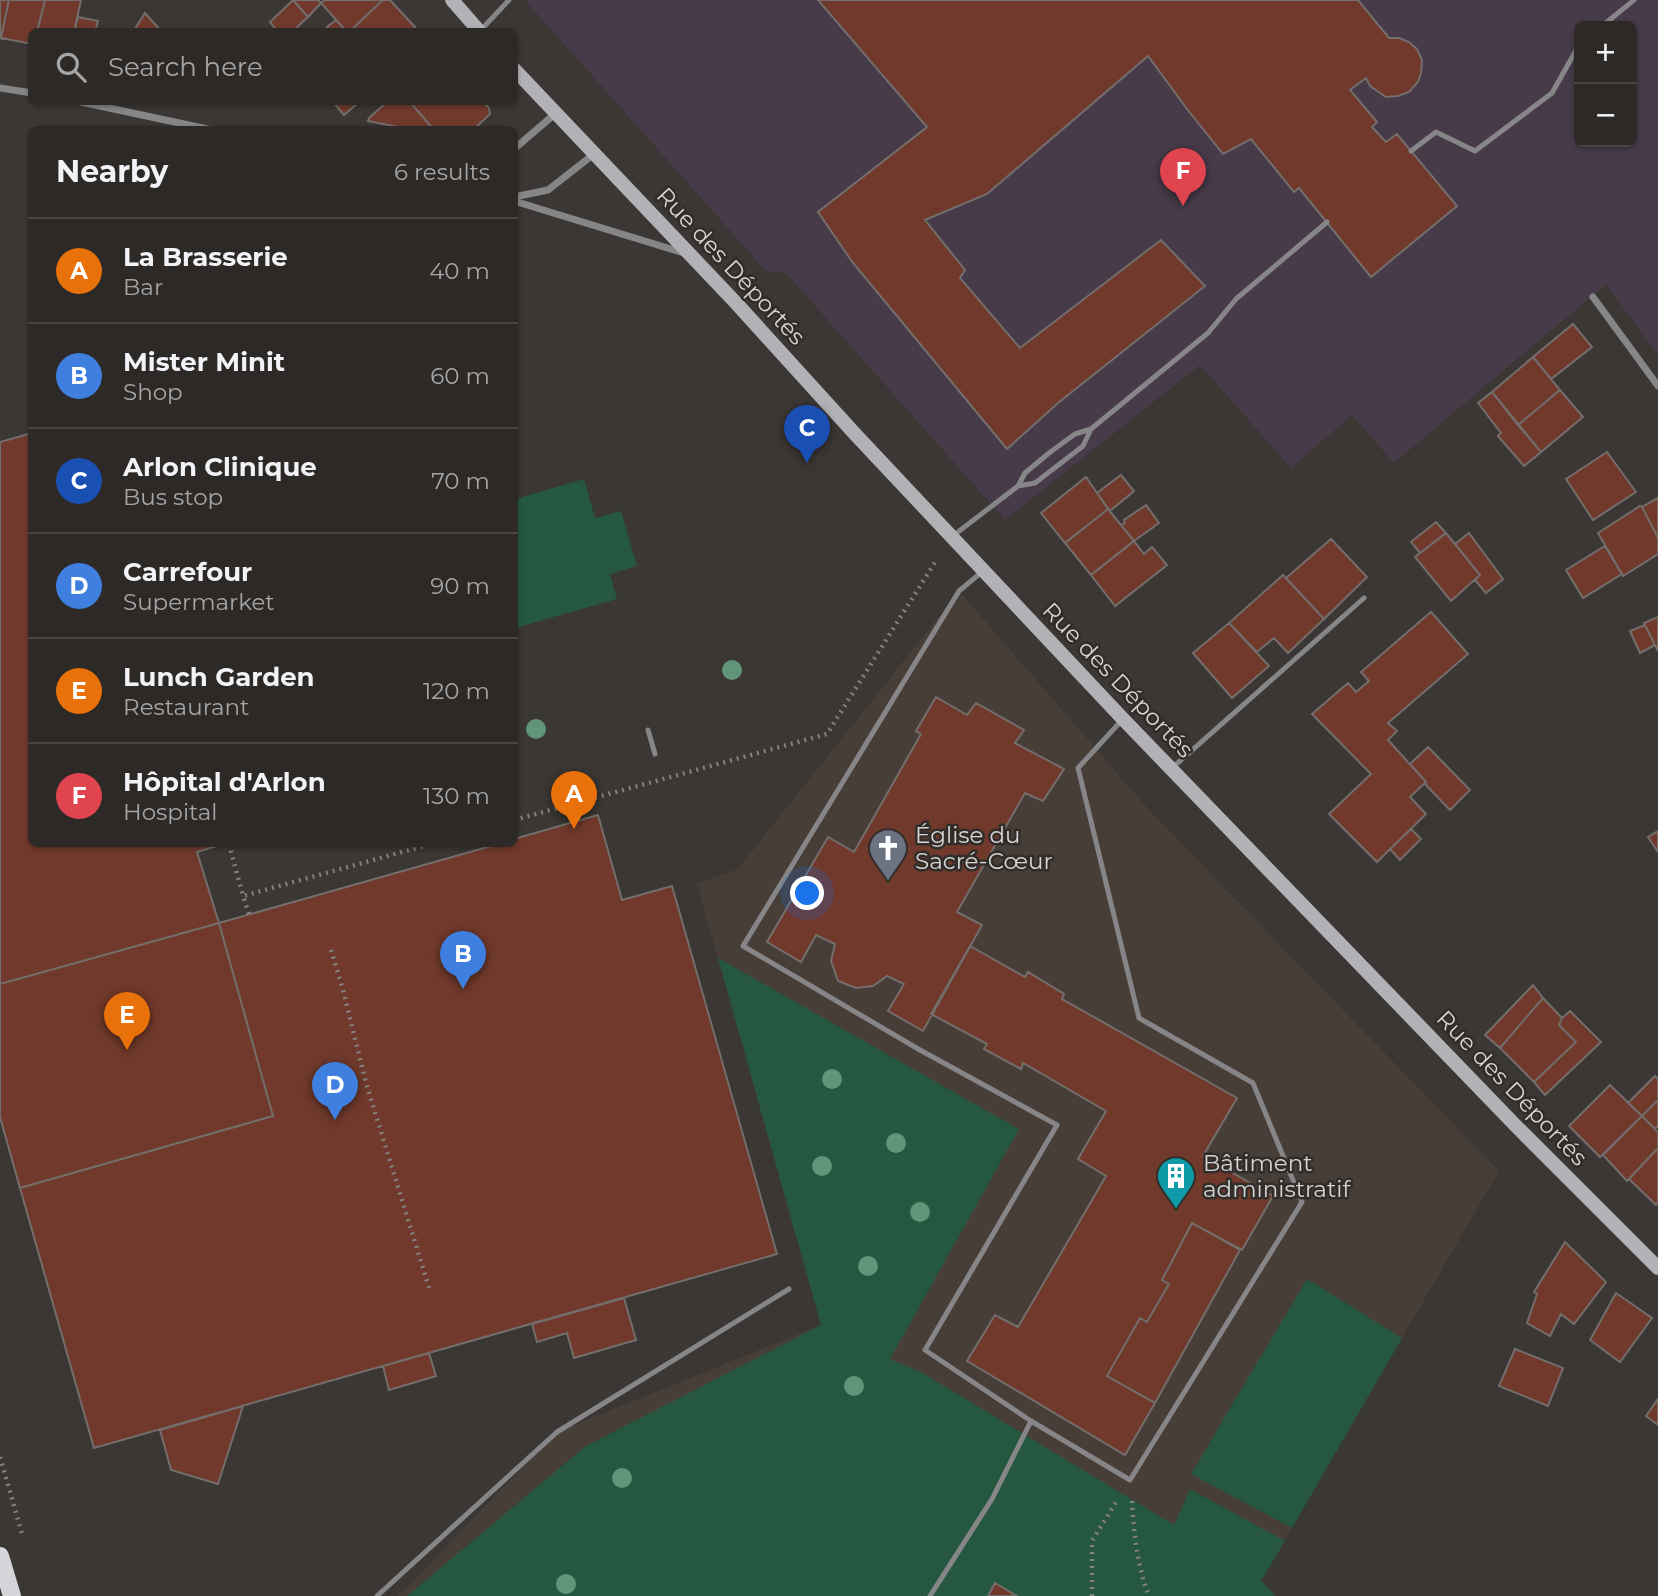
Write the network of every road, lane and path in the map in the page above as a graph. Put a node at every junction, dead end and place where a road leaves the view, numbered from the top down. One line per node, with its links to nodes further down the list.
1 (452, 0): 5 (main road)
2 (509, 0): 6 (lane)
3 (1634, 0): 4 (lane)
4 (1608, 21)
5 (477, 28)
6 (483, 28)
7 (1574, 54): 15 (lane)
8 (518, 73): 12 (main road, Rue des Déportés)
9 (0, 88): 10 (street)
10 (28, 92)
11 (95, 105): 13 (street)
12 (556, 113): 14 (street); 16 (main road, Rue des Déportés)
13 (193, 126)
14 (518, 146)
15 (1411, 151)
16 (594, 153): 17 (street); 20 (main road, Rue des Déportés)
17 (518, 198)
18 (518, 200): 20 (street)
19 (1326, 222): 23 (lane)
20 (688, 254): 25 (main road, Rue des Déportés)
21 (1593, 297): 22 (street)
22 (1658, 386)
23 (1091, 429): 24 (lane); 24 (lane)
24 (1018, 486): 25 (lane)
25 (952, 537): 26 (main road, Rue des Déportés); 32 (path)
26 (983, 571): 28 (main road, Rue des Déportés); 41 (lane)
27 (1364, 598): 31 (lane)
28 (1123, 719): 31 (main road, Rue des Déportés); 43 (lane)
29 (648, 730): 30 (lane)
30 (655, 754)
31 (1171, 769): 38 (main road, Rue des Déportés)
32 (518, 819)
33 (230, 847): 35 (path)
34 (420, 847): 35 (path)
35 (243, 896): 36 (path)
36 (249, 914)
37 (331, 950): 40 (path)
38 (1658, 1268)
39 (789, 1289): 47 (lane)
40 (430, 1291)
41 (1031, 1421): 43 (lane); 48 (lane)
42 (0, 1457): 44 (path)
43 (1130, 1480): 49 (path); 50 (path)
44 (25, 1546)
45 (0, 1556): 46 (main road)
46 (12, 1596)
47 (377, 1596)
48 (930, 1596)
49 (1092, 1596)
50 (1149, 1596)

